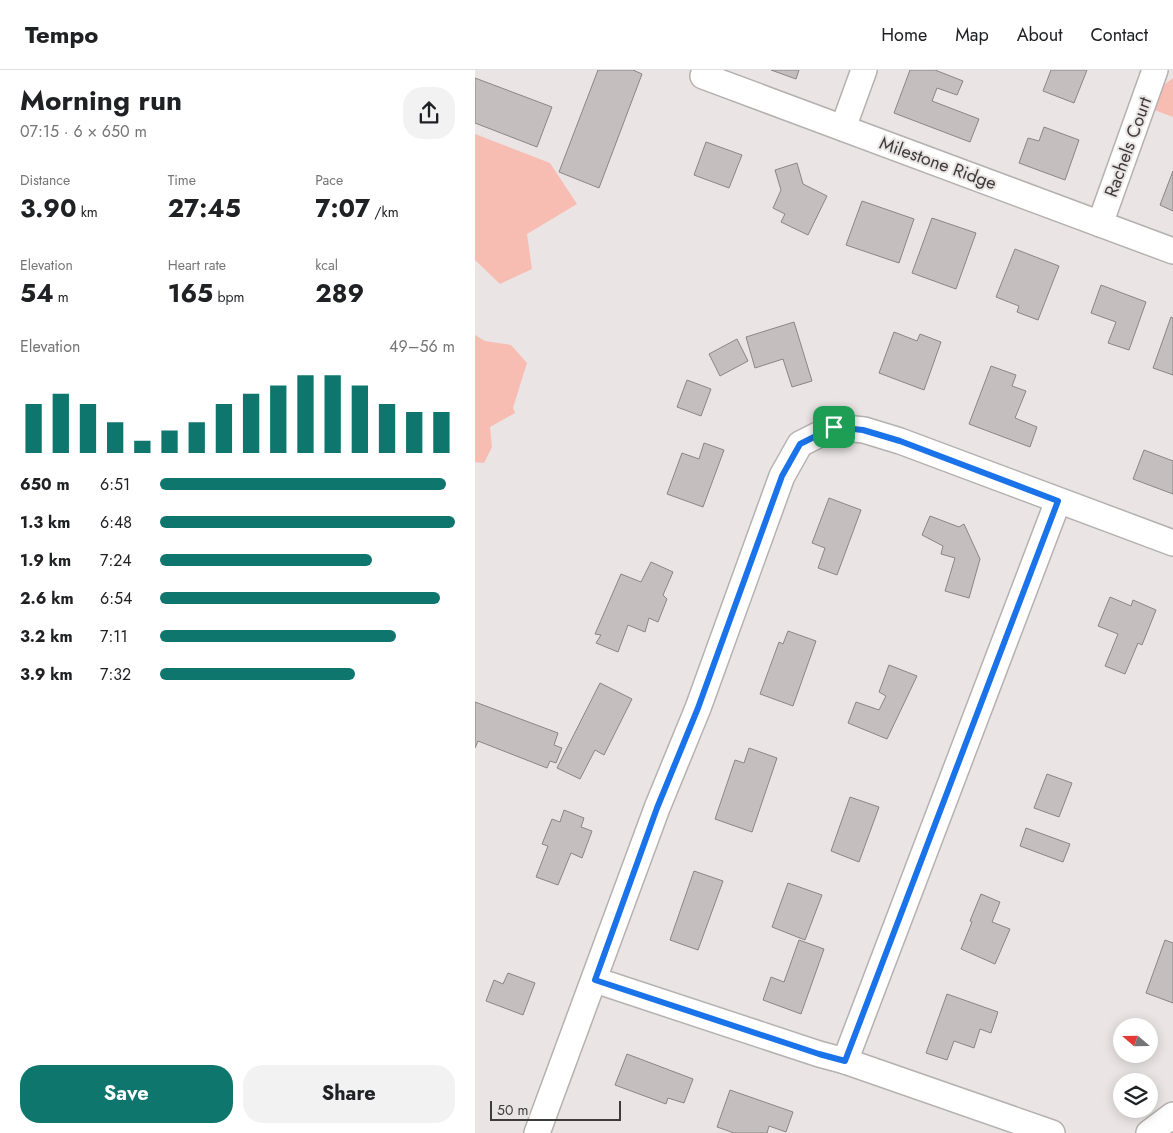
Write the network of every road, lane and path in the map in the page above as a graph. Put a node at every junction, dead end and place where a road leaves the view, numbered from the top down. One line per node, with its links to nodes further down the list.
1 (864, 70): 4 (street)
2 (1155, 70): 5 (street, Rachels Court)
3 (703, 76): 4 (street, Milestone Ridge)
4 (843, 128): 5 (street, Milestone Ridge)
5 (1100, 224): 6 (street, Milestone Ridge)
6 (1173, 251)
7 (1058, 501): 8 (street); 9 (street); 10 (street)
8 (1173, 543)
9 (595, 980): 10 (street); 12 (street)
10 (845, 1061): 13 (street)
11 (1173, 1115): 14 (street)
12 (537, 1133)
13 (1052, 1133)
14 (1149, 1133)

